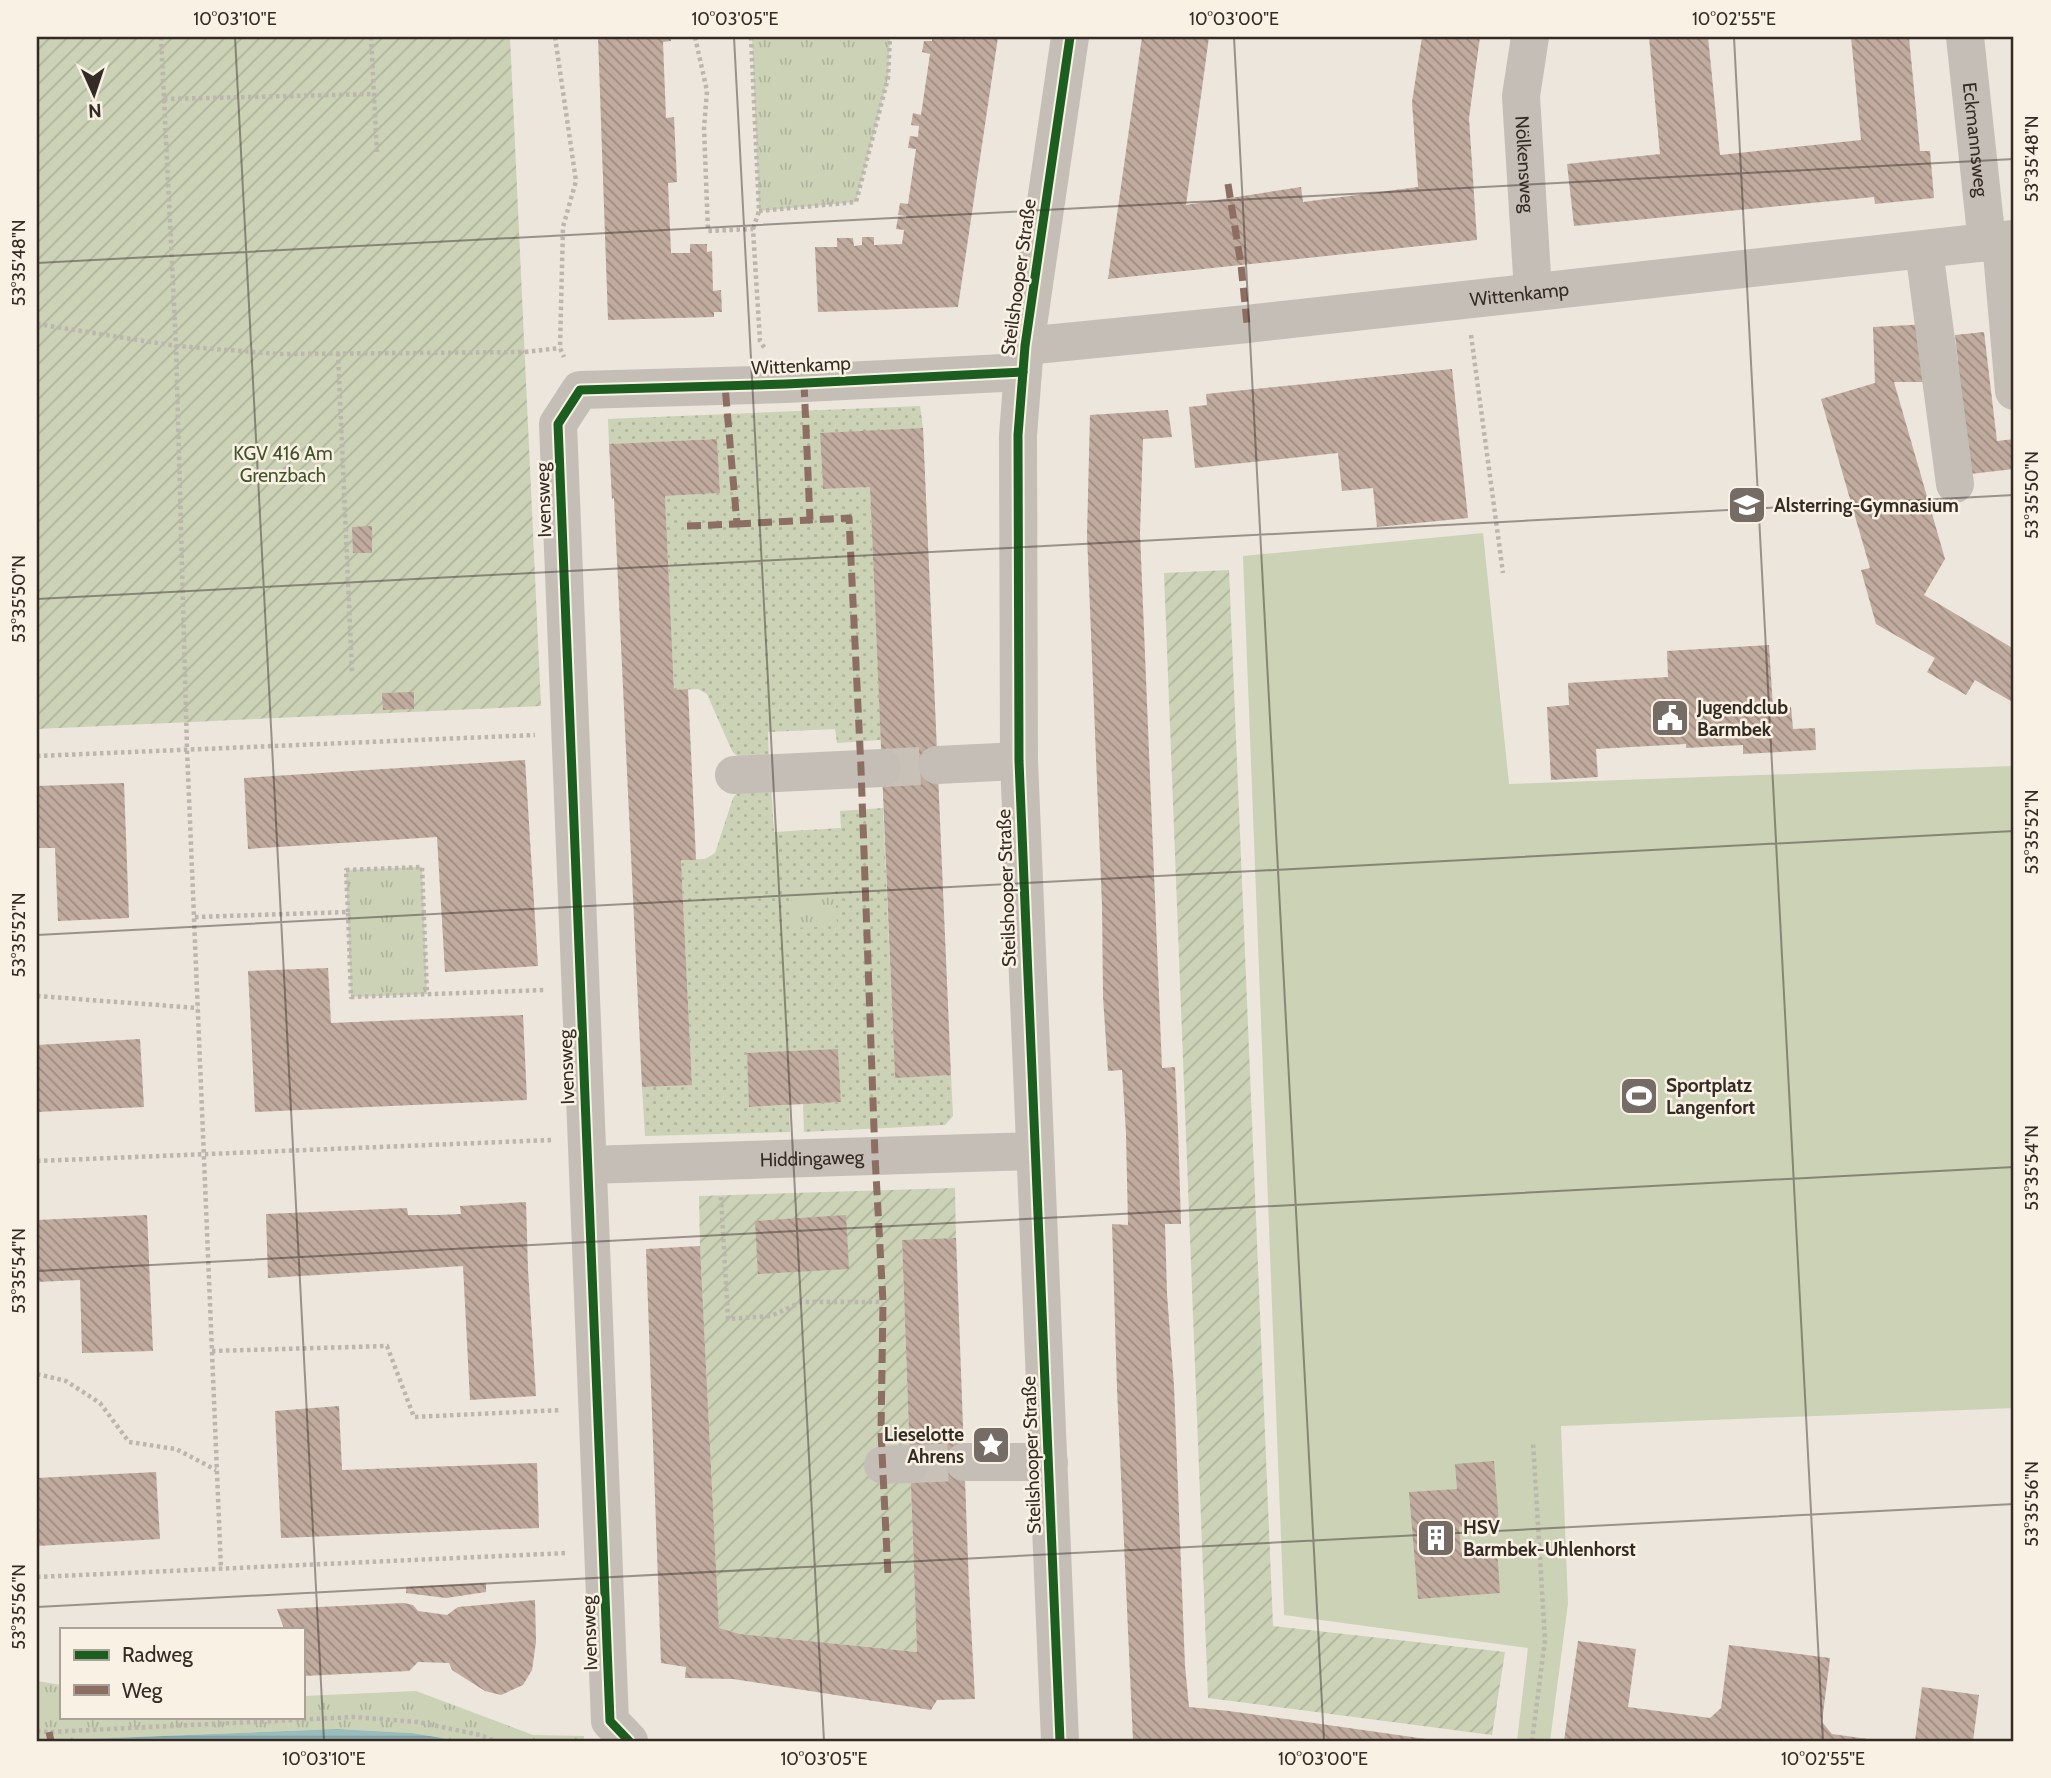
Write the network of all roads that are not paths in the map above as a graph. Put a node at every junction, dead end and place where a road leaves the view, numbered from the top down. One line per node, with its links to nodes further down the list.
1 (1070, 37): 7 (street, Steilshooper Straße)
2 (1531, 37): 6 (street, Nölkensweg)
3 (1965, 37): 4 (street, Eckmannsweg)
4 (2001, 241): 5 (street, Wittenkamp); 9 (street, Eckmannsweg)
5 (1924, 250): 6 (street, Wittenkamp); 10 (street)
6 (1533, 292): 7 (street, Wittenkamp)
7 (1024, 359): 8 (street, Wittenkamp); 11 (street, Steilshooper Straße)
8 (580, 390): 15 (street, Ivensweg)
9 (2014, 391)
10 (1955, 484)
11 (1019, 761): 12 (street); 16 (street, Steilshooper Straße)
12 (937, 765)
13 (882, 768): 14 (street)
14 (734, 775)
15 (587, 1152): 16 (street, Hiddingaweg); 19 (street, Ivensweg)
16 (1035, 1152): 18 (street, Steilshooper Straße)
17 (964, 1462): 18 (street)
18 (1049, 1462): 20 (street, Steilshooper Straße)
19 (629, 1741)
20 (1060, 1741)

